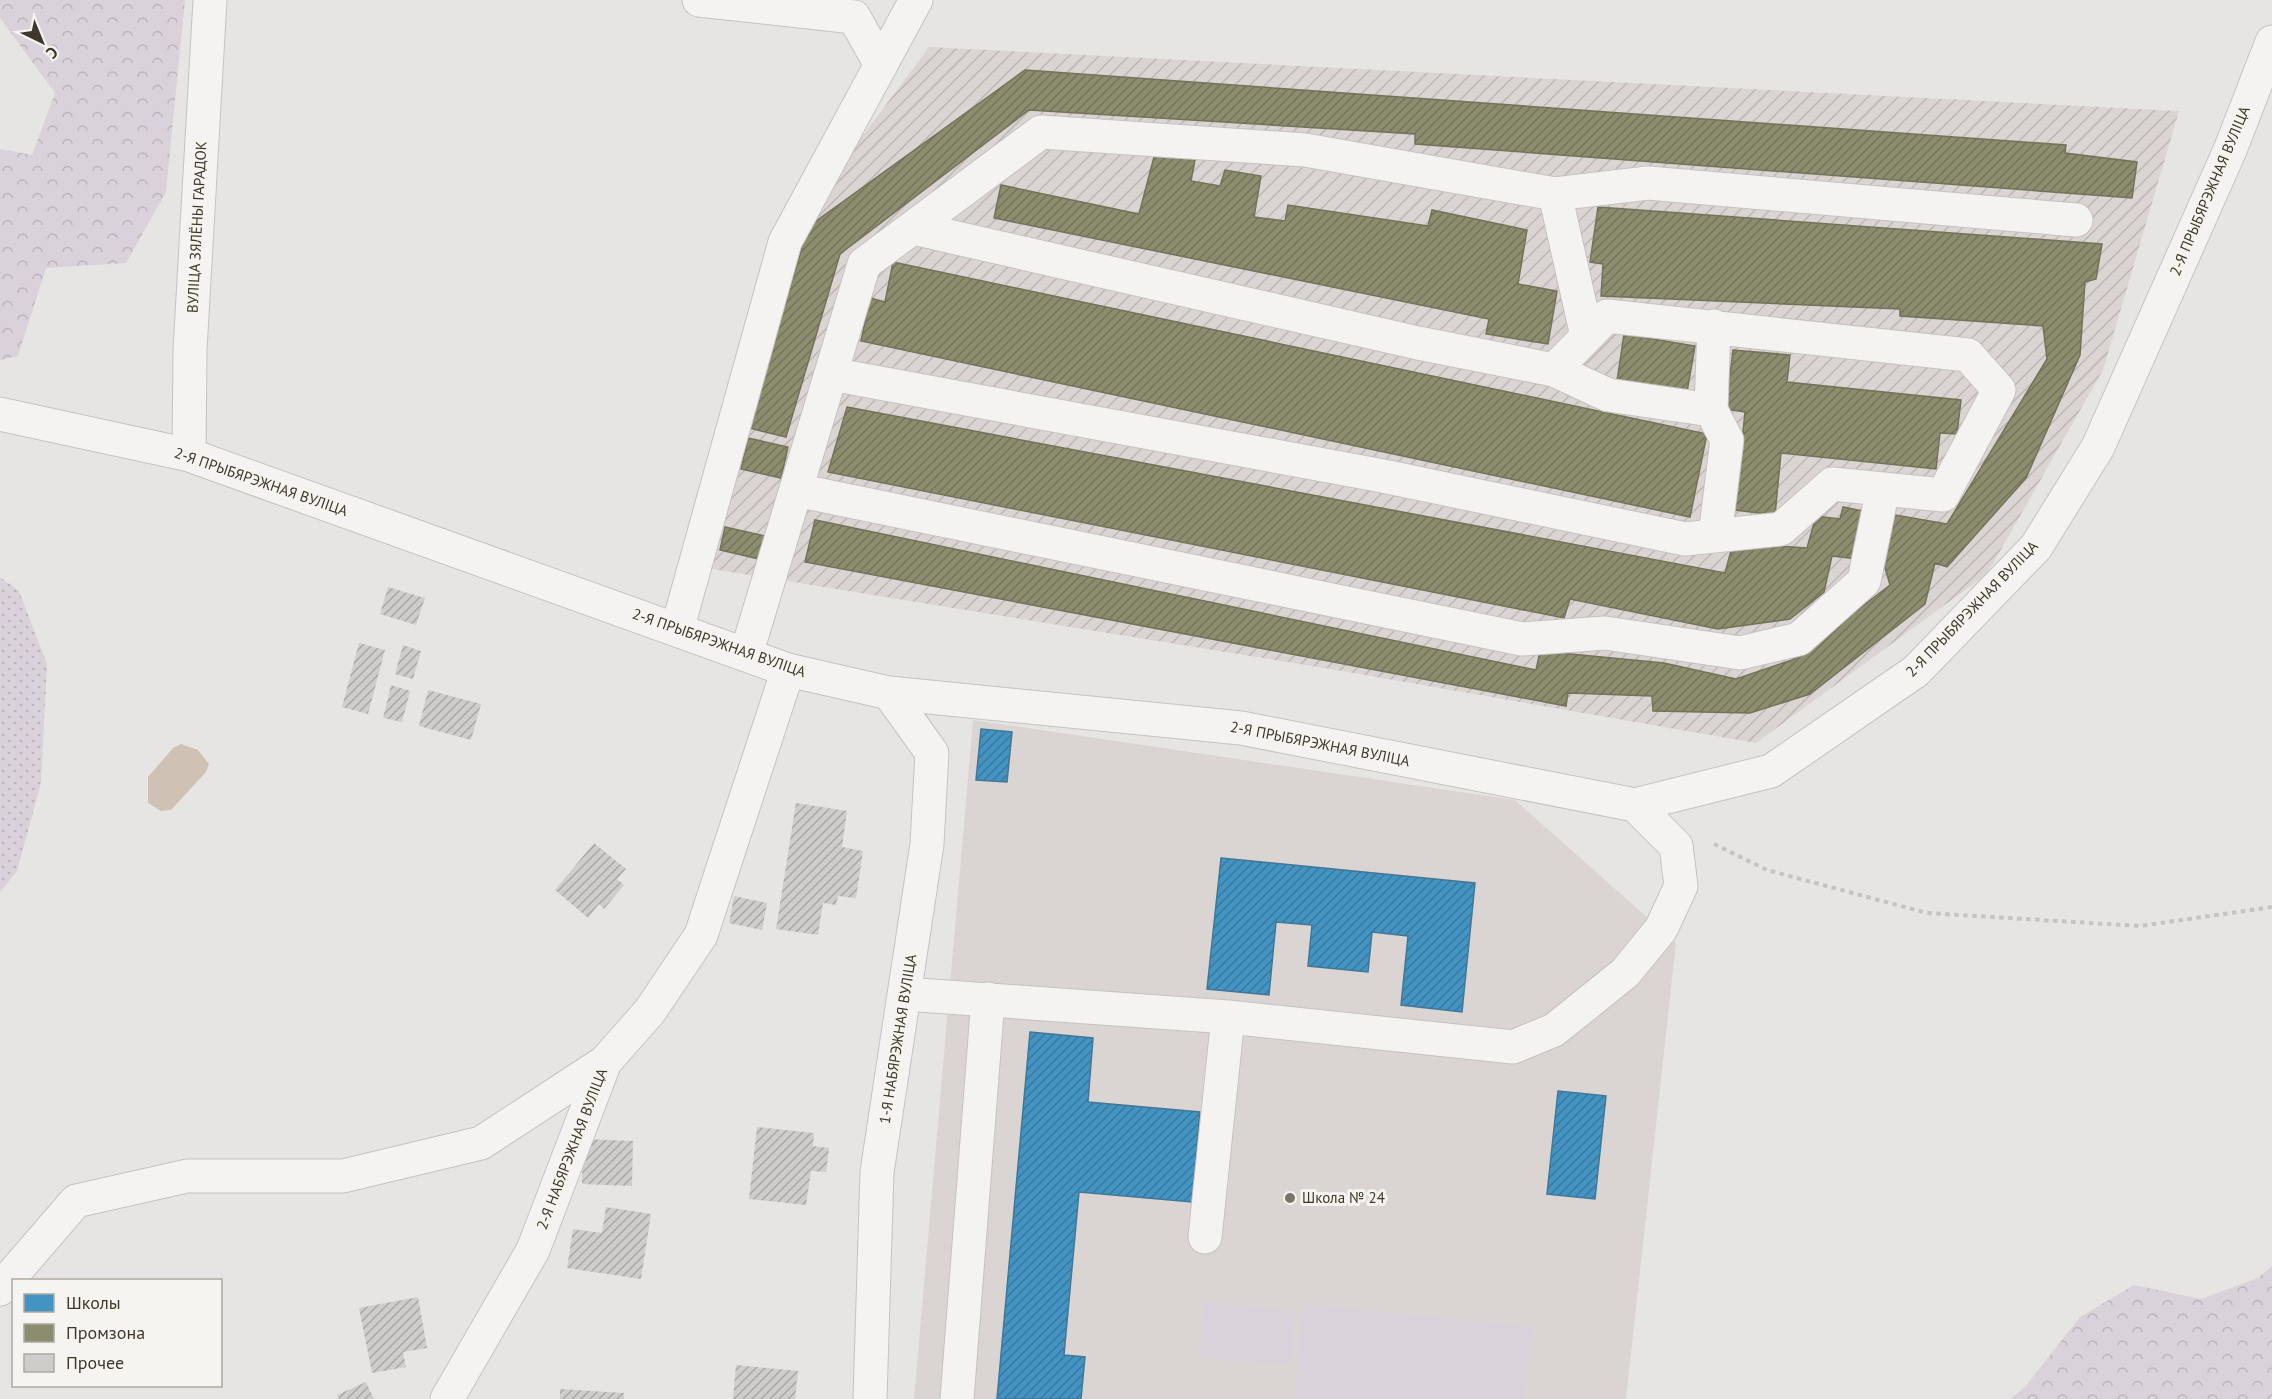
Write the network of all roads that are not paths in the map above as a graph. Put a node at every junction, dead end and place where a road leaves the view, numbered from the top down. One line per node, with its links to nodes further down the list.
1 (210, 0): 16 (street, ВУЛІЦА ЗЯЛЁНЫ ГАРАДОК)
2 (699, 0): 4 (street)
3 (916, 0): 6 (street)
4 (855, 9): 6 (street)
5 (2272, 42): 24 (street, 2-Я ПРЫБЯРЭЖНАЯ ВУЛІЦА)
6 (881, 65): 20 (street)
7 (1555, 194): 8 (street); 9 (street); 11 (street)
8 (2076, 220)
9 (913, 228): 12 (street); 13 (street)
10 (1714, 326): 11 (street); 14 (street); 17 (street)
11 (1587, 336): 12 (street)
12 (1554, 370): 14 (street)
13 (831, 374): 18 (street); 19 (street)
14 (1711, 410): 19 (street)
15 (0, 414): 16 (street, 2-Я ПРЫБЯРЭЖНАЯ ВУЛІЦА)
16 (189, 455): 20 (street, 2-Я ПРЫБЯРЭЖНАЯ ВУЛІЦА)
17 (1883, 489): 18 (street); 19 (street)
18 (796, 490): 21 (street)
19 (1715, 536)
20 (677, 630): 21 (street, 2-Я ПРЫБЯРЭЖНАЯ ВУЛІЦА)
21 (746, 655): 22 (street, 2-Я ПРЫБЯРЭЖНАЯ ВУЛІЦА)
22 (788, 670): 23 (street, 2-Я ПРЫБЯРЭЖНАЯ ВУЛІЦА); 28 (street, 2-Я НАБЯРЭЖНАЯ ВУЛІЦА)
23 (890, 693): 24 (street, 2-Я ПРЫБЯРЭЖНАЯ ВУЛІЦА); 25 (street, 1-Я НАБЯРЭЖНАЯ ВУЛІЦА)
24 (1635, 805): 27 (street)
25 (905, 994): 26 (street); 32 (street, 1-Я НАБЯРЭЖНАЯ ВУЛІЦА)
26 (988, 999): 27 (street); 33 (street)
27 (1227, 1017): 29 (street)
28 (605, 1062): 30 (street); 31 (street, 2-Я НАБЯРЭЖНАЯ ВУЛІЦА)
29 (1205, 1237)
30 (0, 1289)
31 (447, 1399)
32 (870, 1399)
33 (957, 1399)

